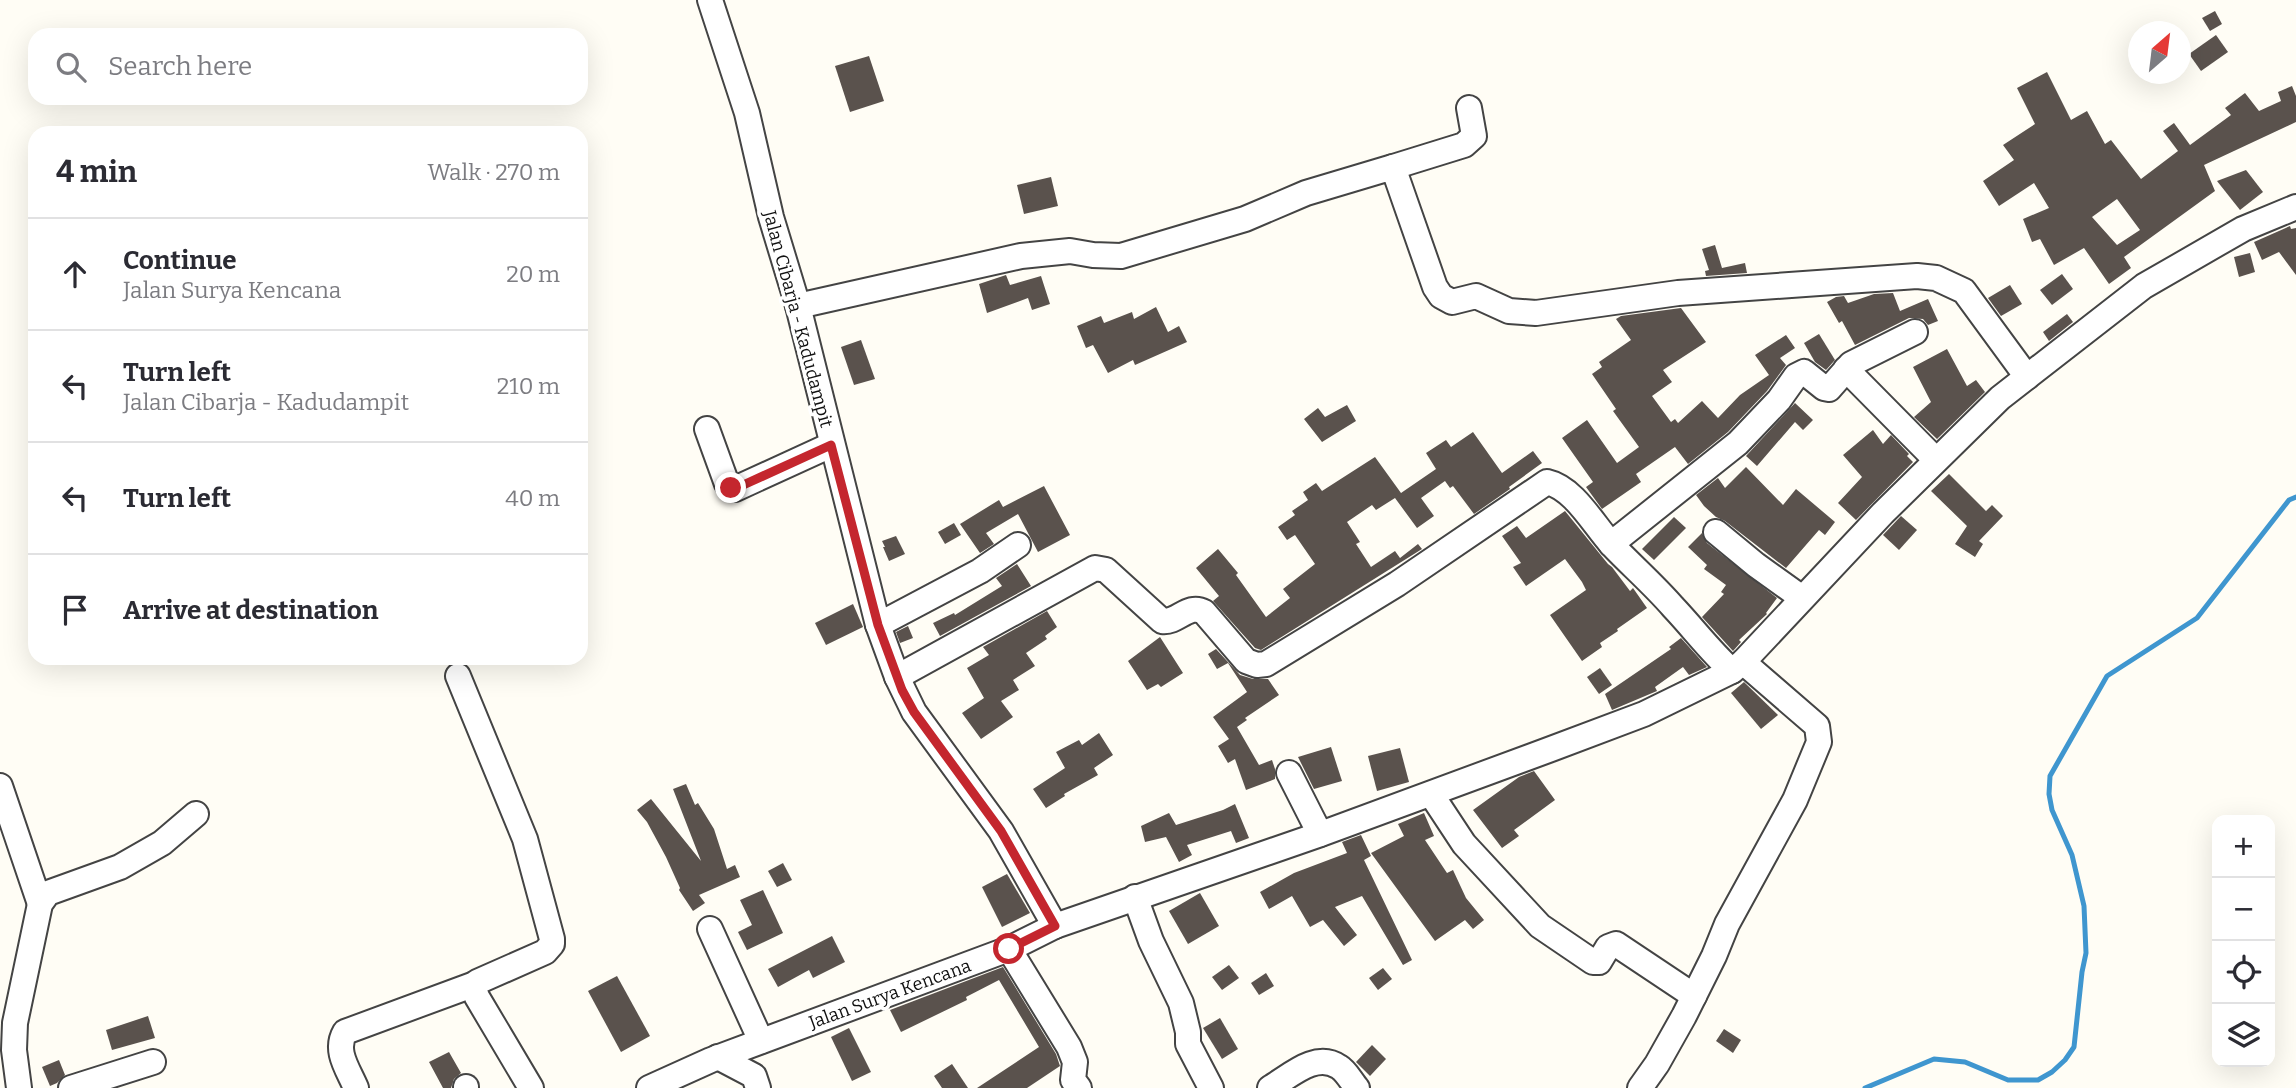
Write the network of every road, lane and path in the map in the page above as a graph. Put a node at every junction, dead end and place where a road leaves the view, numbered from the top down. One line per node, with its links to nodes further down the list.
1 (710, 0): 5 (street, Jalan Cibarja - Kadudampit)
2 (1469, 108): 3 (street)
3 (1393, 167): 5 (street); 8 (street)
4 (2296, 207): 8 (street)
5 (797, 306): 10 (street, Jalan Cibarja - Kadudampit)
6 (1914, 332): 7 (street)
7 (1846, 369): 11 (street); 13 (street)
8 (2027, 377): 11 (street)
9 (707, 429): 10 (street)
10 (831, 445): 16 (street, Jalan Cibarja - Kadudampit)
11 (1936, 460): 15 (street)
12 (1716, 532): 15 (street)
13 (1611, 544): 17 (street); 19 (street)
14 (1018, 545): 16 (street)
15 (1802, 598): 17 (street)
16 (878, 625): 19 (street, Jalan Cibarja - Kadudampit)
17 (1738, 666): 22 (street, Jalan Surya Kencana); 31 (street)
18 (458, 676): 30 (street)
19 (897, 677): 27 (street, Jalan Cibarja - Kadudampit)
20 (1289, 772): 24 (street)
21 (0, 786): 26 (street)
22 (1431, 794): 24 (street, Jalan Surya Kencana); 31 (street)
23 (196, 814): 26 (street)
24 (1320, 834): 25 (street, Jalan Surya Kencana)
25 (1135, 897): 27 (street, Jalan Surya Kencana); 42 (street)
26 (40, 904): 35 (street)
27 (1055, 926): 29 (street, Jalan Surya Kencana)
28 (710, 929): 32 (street)
29 (1009, 949): 32 (street, Jalan Surya Kencana); 41 (street)
30 (475, 984): 37 (street); 38 (street)
31 (1694, 996): 45 (street)
32 (761, 1041): 33 (street, Jalan Surya Kencana)
33 (718, 1057): 39 (street, Jalan Surya Kencana); 40 (street)
34 (153, 1062): 36 (street)
35 (19, 1088)
36 (71, 1088)
37 (356, 1088)
38 (531, 1088)
39 (649, 1088)
40 (758, 1088)
41 (1079, 1088)
42 (1211, 1088)
43 (1270, 1088): 44 (street)
44 (1357, 1088)
45 (1640, 1088)

